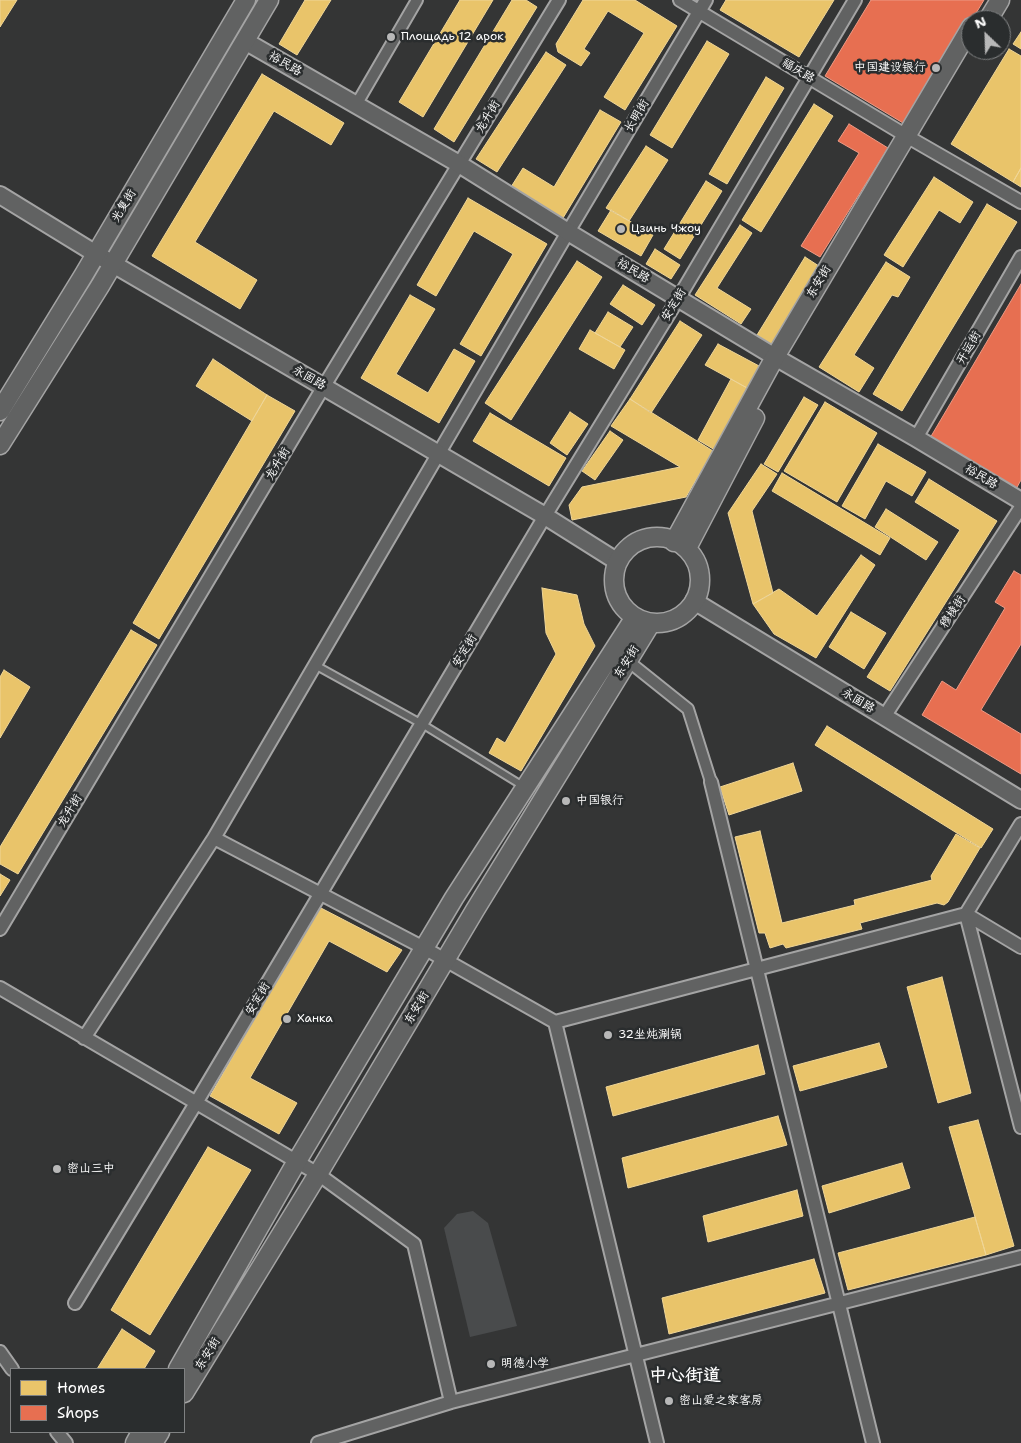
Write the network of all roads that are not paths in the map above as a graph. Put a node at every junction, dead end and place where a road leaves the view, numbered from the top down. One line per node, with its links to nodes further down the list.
1 (246, 0): 19 (main road, 光复街)
2 (269, 0): 9 (main road, 光复街)
3 (416, 0): 13 (street)
4 (560, 0): 15 (street, 龙升街)
5 (680, 0): 8 (street, 福庆路)
6 (706, 0): 8 (street, 长明街)
7 (855, 0): 12 (street, 安定街)
8 (699, 11): 12 (street, 福庆路); 18 (street, 长明街)
9 (245, 41): 13 (street, 裕民路); 21 (main road, 光复街)
10 (961, 46): 14 (main road, 东安街)
11 (963, 60): 14 (main road, 东安街)
12 (809, 78): 14 (street, 福庆路); 22 (street, 安定街)
13 (356, 105): 15 (street, 裕民路)
14 (911, 139): 17 (street, 福庆路); 23 (main road, 东安街)
15 (459, 164): 18 (street, 裕民路); 24 (street, 龙升街)
16 (0, 195): 19 (street, 永固路)
17 (1021, 202)
18 (568, 232): 22 (street, 裕民路); 28 (street, 长明街)
19 (96, 254): 21 (street, 永固路); 25 (main road, 光复街)
20 (1021, 257): 26 (street, 开运街)
21 (113, 264): 24 (street, 永固路); 27 (main road, 光复街)
22 (678, 299): 23 (street, 裕民路); 31 (street, 安定街)
23 (779, 360): 26 (street, 裕民路); 32 (main road, 东安街)
24 (324, 386): 28 (street, 永固路); 47 (street, 龙升街)
25 (0, 410)
26 (916, 438): 29 (street, 裕民路)
27 (0, 445)
28 (438, 454): 31 (street, 永固路); 37 (street, 长明街)
29 (1021, 501)
30 (1021, 507): 38 (street, 穆棱街)
31 (545, 516): 33 (street, 永固路); 39 (street, 安定街)
32 (681, 545): 33 (main road); 34 (main road)
33 (618, 562): 35 (main road)
34 (694, 602): 35 (main road); 38 (street, 永固路)
35 (643, 620): 36 (main road, 东安街); 41 (main road, 东安街)
36 (628, 660): 40 (street); 50 (main road, 东安街)
37 (315, 664): 39 (lane); 44 (street, 长明街)
38 (884, 717): 42 (street, 永固路)
39 (422, 724): 41 (lane); 45 (street, 安定街)
40 (710, 782): 51 (street)
41 (525, 788): 49 (main road, 东安街)
42 (1021, 800)
43 (1021, 824): 46 (street)
44 (214, 838): 45 (street); 54 (street, 长明街)
45 (320, 894): 49 (street); 55 (street, 安定街)
46 (966, 914): 48 (street); 51 (street); 56 (street)
47 (0, 929)
48 (1021, 947)
49 (424, 948): 50 (street); 57 (main road, 东安街)
50 (445, 960): 53 (street); 58 (main road, 东安街)
51 (756, 969): 53 (street); 61 (street)
52 (0, 988): 54 (street)
53 (555, 1022): 63 (street)
54 (84, 1038): 55 (street)
55 (196, 1102): 57 (street); 60 (street, 安定街)
56 (1021, 1127)
57 (298, 1161): 58 (street); 65 (main road, 东安街)
58 (318, 1174): 66 (main road, 东安街); 67 (street)
59 (1021, 1257): 61 (street)
60 (75, 1303)
61 (838, 1304): 63 (street); 72 (street)
62 (0, 1352): 64 (street)
63 (636, 1355): 67 (street); 71 (street)
64 (11, 1368)
65 (179, 1368)
66 (185, 1391)
67 (451, 1402): 70 (street)
68 (58, 1433): 69 (street)
69 (66, 1443)
70 (318, 1443)
71 (657, 1443)
72 (873, 1443)

